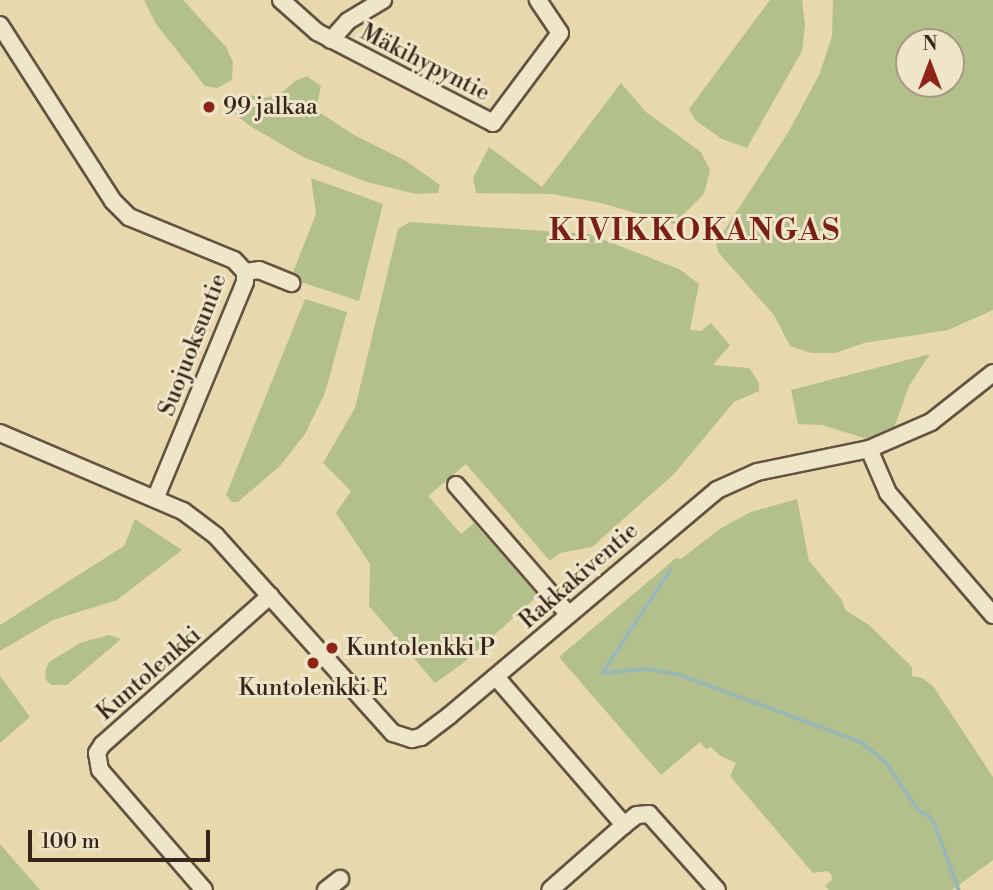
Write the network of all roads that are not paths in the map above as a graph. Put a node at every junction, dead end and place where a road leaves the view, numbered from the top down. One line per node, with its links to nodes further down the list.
1 (281, 0): 5 (street, Mäkihypyntie)
2 (383, 0): 5 (street)
3 (538, 0): 5 (street, Mäkihypyntie)
4 (0, 25): 6 (street, Suojuoksuntie)
5 (331, 40)
6 (245, 272): 7 (street); 12 (street, Suojuoksuntie)
7 (292, 283)
8 (993, 373): 10 (street, Rakkakiventie)
9 (0, 433): 12 (street, Rakkakiventie)
10 (869, 449): 14 (street, Rakkakiventie); 15 (street)
11 (456, 485): 14 (street)
12 (156, 498): 13 (street, Rakkakiventie)
13 (270, 596): 16 (street, Rakkakiventie); 19 (street, Kuntolenkki)
14 (569, 615): 16 (street, Rakkakiventie)
15 (993, 615)
16 (496, 677): 17 (street)
17 (625, 825): 21 (street); 22 (street)
18 (340, 879): 20 (street)
19 (204, 890)
20 (326, 890)
21 (550, 890)
22 (717, 890)

